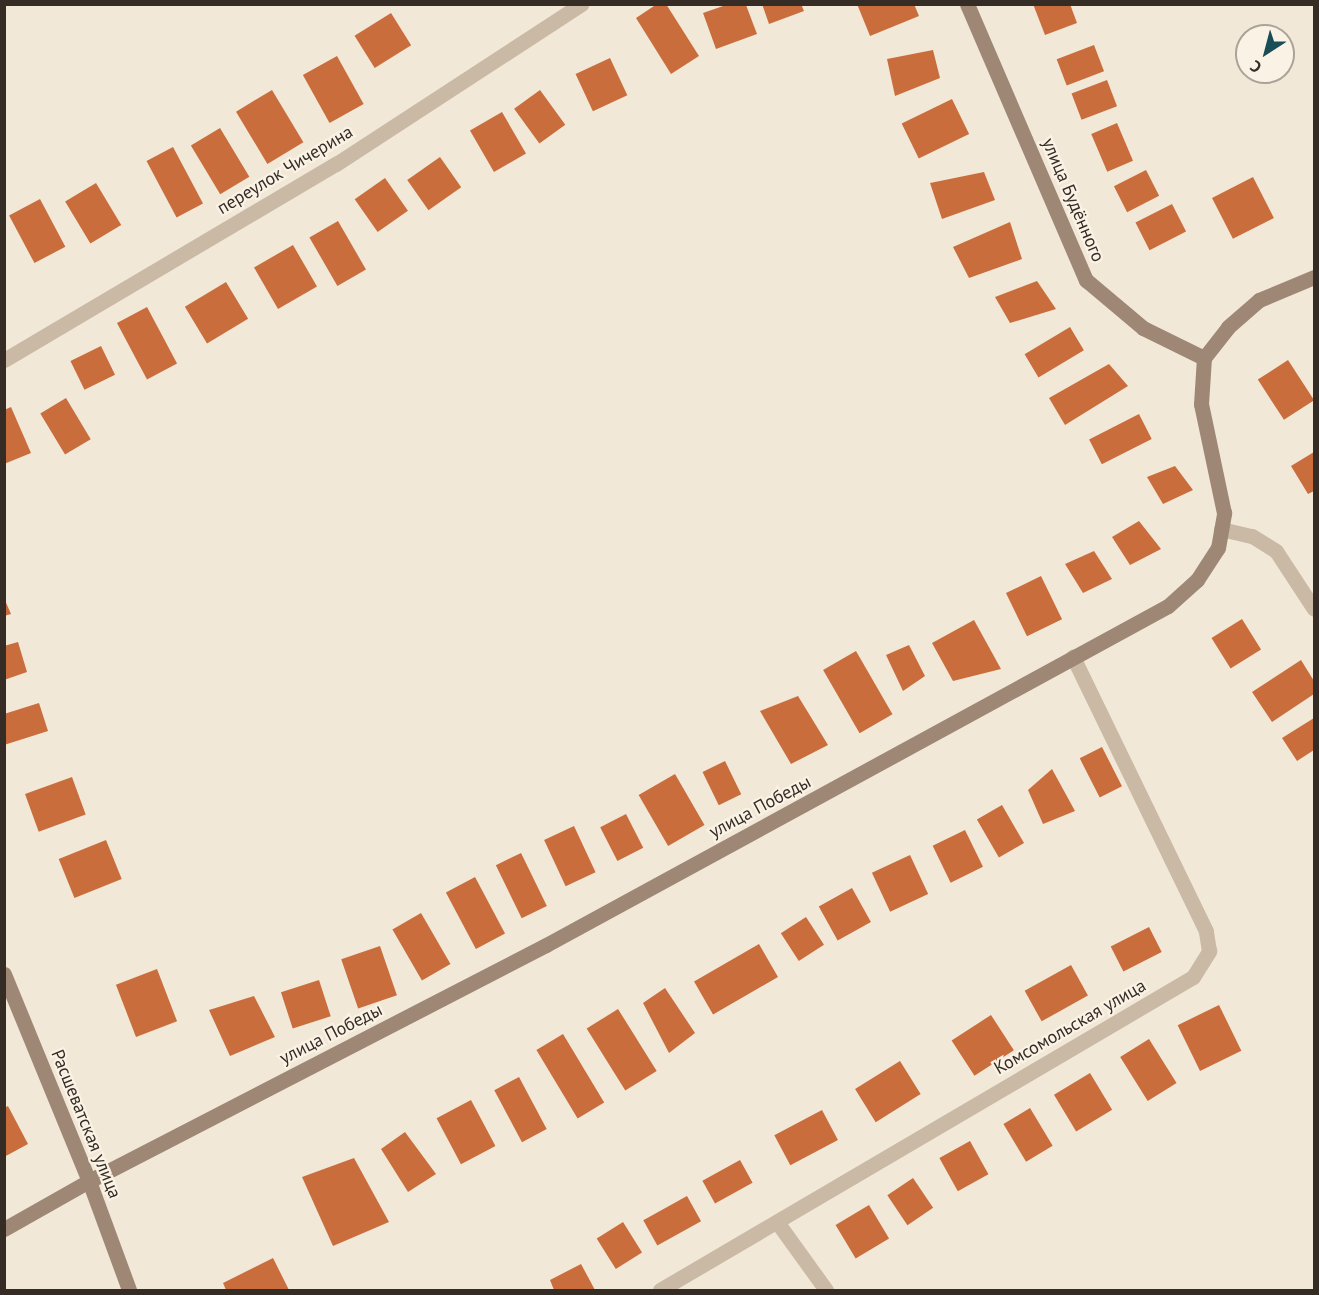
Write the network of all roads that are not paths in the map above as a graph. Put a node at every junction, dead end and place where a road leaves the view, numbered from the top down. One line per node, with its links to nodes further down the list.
1 (581, 4): 5 (street, переулок Чичерина)
2 (968, 4): 4 (street, улица Будённого)
3 (1314, 277): 4 (street)
4 (1204, 358): 6 (street, улица Победы)
5 (4, 360)
6 (1221, 529): 7 (street); 8 (street, улица Победы)
7 (1314, 609)
8 (1073, 657): 10 (street, улица Победы); 11 (street, Комсомольская улица)
9 (4, 974): 10 (street, Расшеватская улица)
10 (89, 1181): 12 (street, улица Победы); 13 (street, Расшеватская улица)
11 (777, 1222): 14 (street, Комсомольская улица); 15 (street)
12 (4, 1229)
13 (129, 1290)
14 (660, 1290)
15 (826, 1290)

